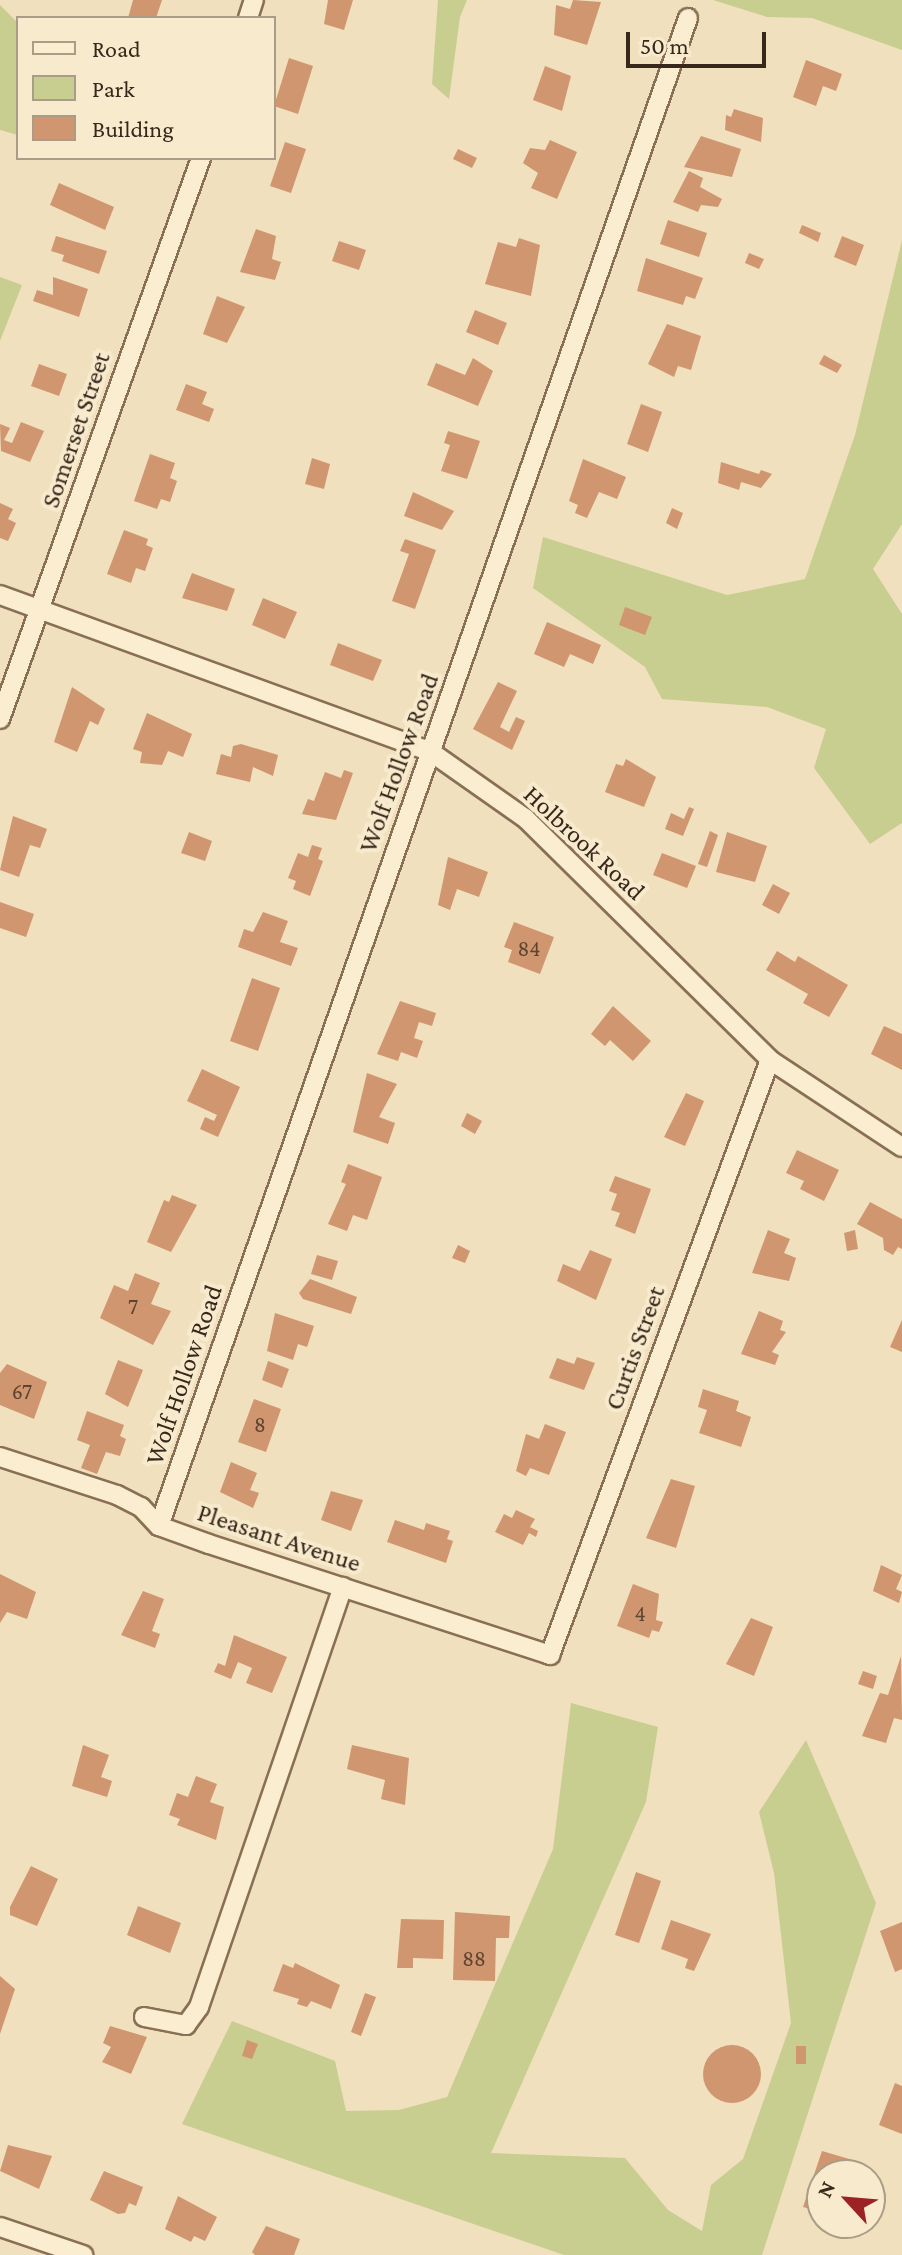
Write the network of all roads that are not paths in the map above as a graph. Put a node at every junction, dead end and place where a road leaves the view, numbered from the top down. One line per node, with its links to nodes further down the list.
1 (688, 18): 6 (street, Wolf Hollow Road)
2 (200, 160): 4 (street, Somerset Street)
3 (0, 595): 4 (street, Holbrook Road)
4 (42, 610): 5 (street, Somerset Street); 6 (street, Holbrook Road)
5 (0, 719)
6 (431, 752): 7 (street, Holbrook Road); 10 (street, Wolf Hollow Road)
7 (770, 1060): 8 (street, Holbrook Road); 12 (street, Curtis Street)
8 (902, 1147)
9 (0, 1457): 10 (street, Pleasant Avenue)
10 (159, 1526): 11 (street, Pleasant Avenue)
11 (343, 1587): 12 (street, Pleasant Avenue); 13 (street)
12 (550, 1655)
13 (144, 2017)
14 (0, 2227): 15 (street)
15 (83, 2255)

